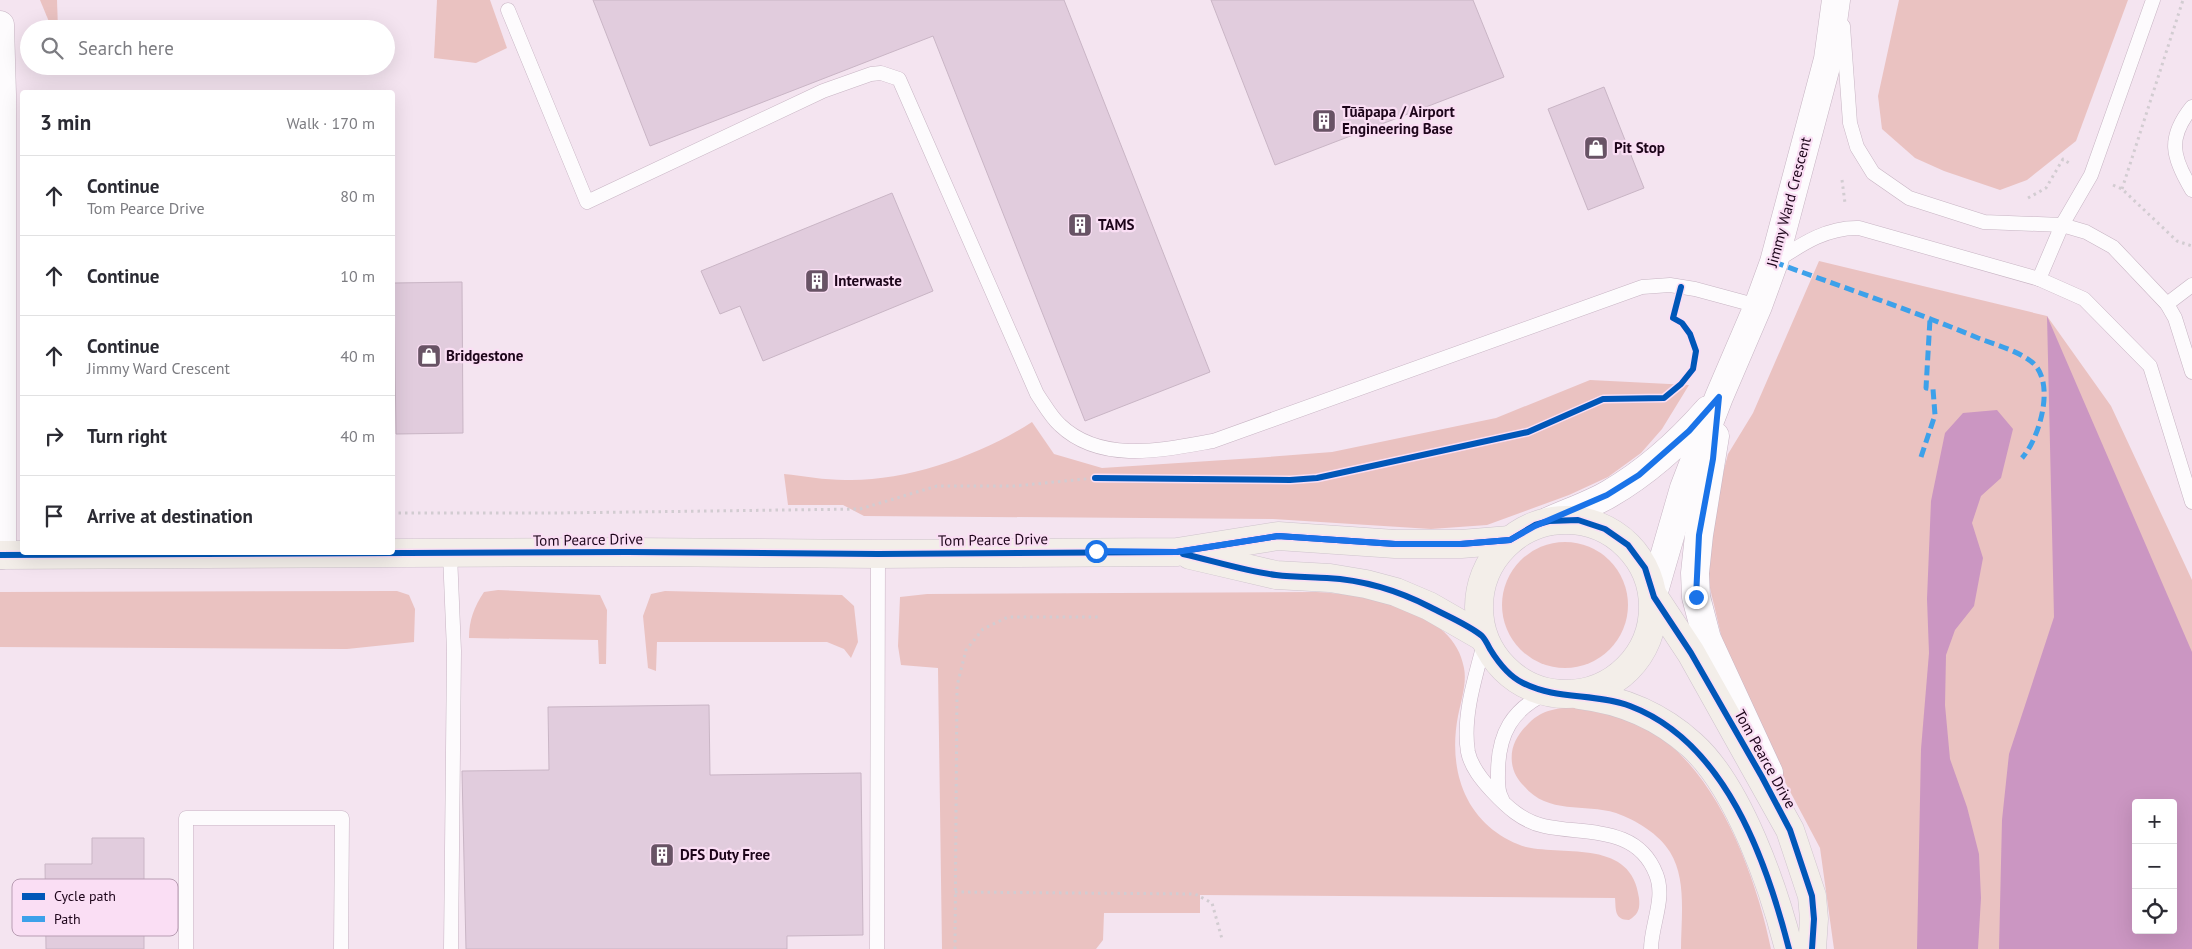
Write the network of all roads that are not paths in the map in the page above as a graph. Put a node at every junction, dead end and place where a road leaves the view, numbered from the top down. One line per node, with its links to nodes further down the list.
1 (1836, 0): 10 (street, Jimmy Ward Crescent)
2 (1841, 0): 9 (lane)
3 (2153, 0): 9 (lane)
4 (508, 10): 14 (lane)
5 (0, 25): 6 (street)
6 (1, 95): 24 (street)
7 (2192, 107): 8 (lane)
8 (2192, 190)
9 (2062, 225): 11 (lane); 13 (lane)
10 (1774, 262): 11 (lane); 14 (street, Jimmy Ward Crescent)
11 (2039, 280): 17 (lane)
12 (2192, 285): 13 (lane)
13 (2167, 304): 15 (lane)
14 (1758, 306): 16 (street, Jimmy Ward Crescent)
15 (2192, 372)
16 (1719, 397): 18 (street, Jimmy Ward Crescent); 26 (street, Jimmy Ward Crescent); 31 (street)
17 (2192, 502)
18 (1549, 521): 19 (main road); 26 (main road)
19 (1510, 540): 20 (main road, Tom Pearce Drive); 27 (main road)
20 (1176, 552): 23 (main road, Tom Pearce Drive); 27 (main road, Tom Pearce Drive)
21 (395, 553): 22 (main road, Tom Pearce Drive)
22 (450, 554): 23 (main road, Tom Pearce Drive); 34 (lane)
23 (878, 554): 35 (lane)
24 (1, 555): 25 (main road, Tom Pearce Drive)
25 (20, 555)
26 (1653, 596): 29 (main road); 31 (main road, Tom Pearce Drive)
27 (1484, 639): 28 (main road); 30 (lane)
28 (1547, 693): 29 (main road); 30 (lane)
29 (1575, 695): 37 (main road)
30 (1504, 804): 36 (lane)
31 (1790, 830): 38 (main road, Tom Pearce Drive)
32 (186, 949): 33 (lane)
33 (341, 949)
34 (451, 949)
35 (877, 949)
36 (1652, 949)
37 (1789, 949)
38 (1812, 949)

